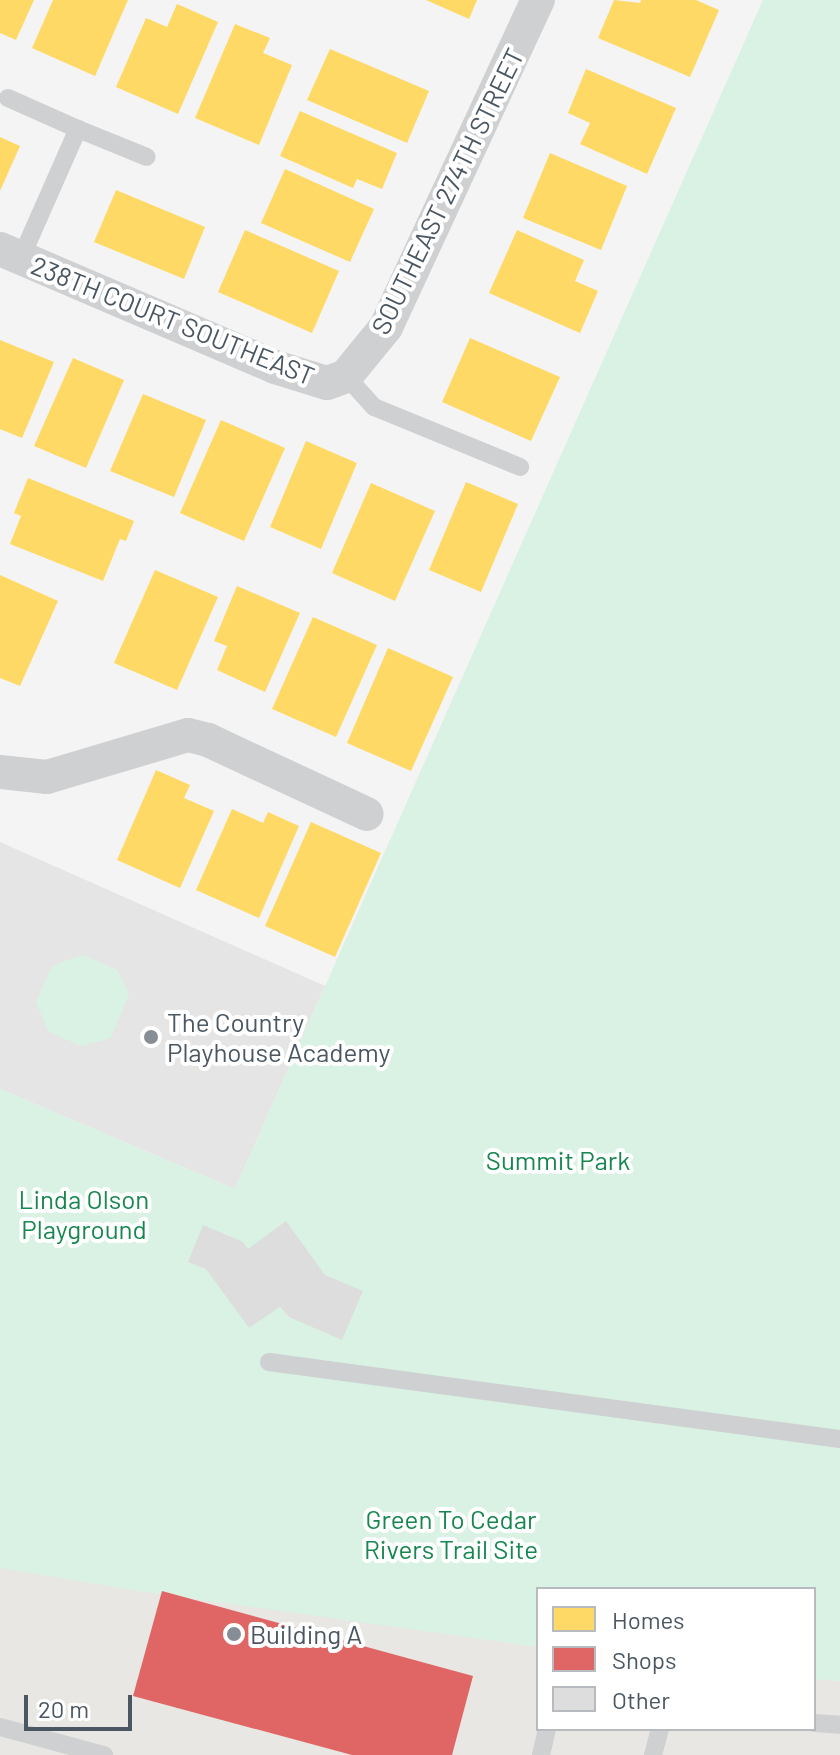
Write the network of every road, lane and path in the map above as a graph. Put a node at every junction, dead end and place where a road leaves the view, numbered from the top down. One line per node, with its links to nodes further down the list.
1 (538, 0): 6 (street, SOUTHEAST 274TH STREET)
2 (8, 98): 3 (lane)
3 (78, 129): 4 (lane); 5 (lane)
4 (147, 157)
5 (10, 254): 6 (street, 238TH COURT SOUTHEAST)
6 (346, 376): 7 (lane)
7 (520, 467)
8 (0, 772): 9 (street)
9 (367, 814)
10 (269, 1362): 11 (lane)
11 (840, 1439)
12 (816, 1723): 13 (lane)
13 (840, 1725)
14 (0, 1727): 17 (lane)
15 (547, 1731): 18 (lane)
16 (659, 1731): 19 (lane)
17 (104, 1755)
18 (541, 1755)
19 (653, 1755)

